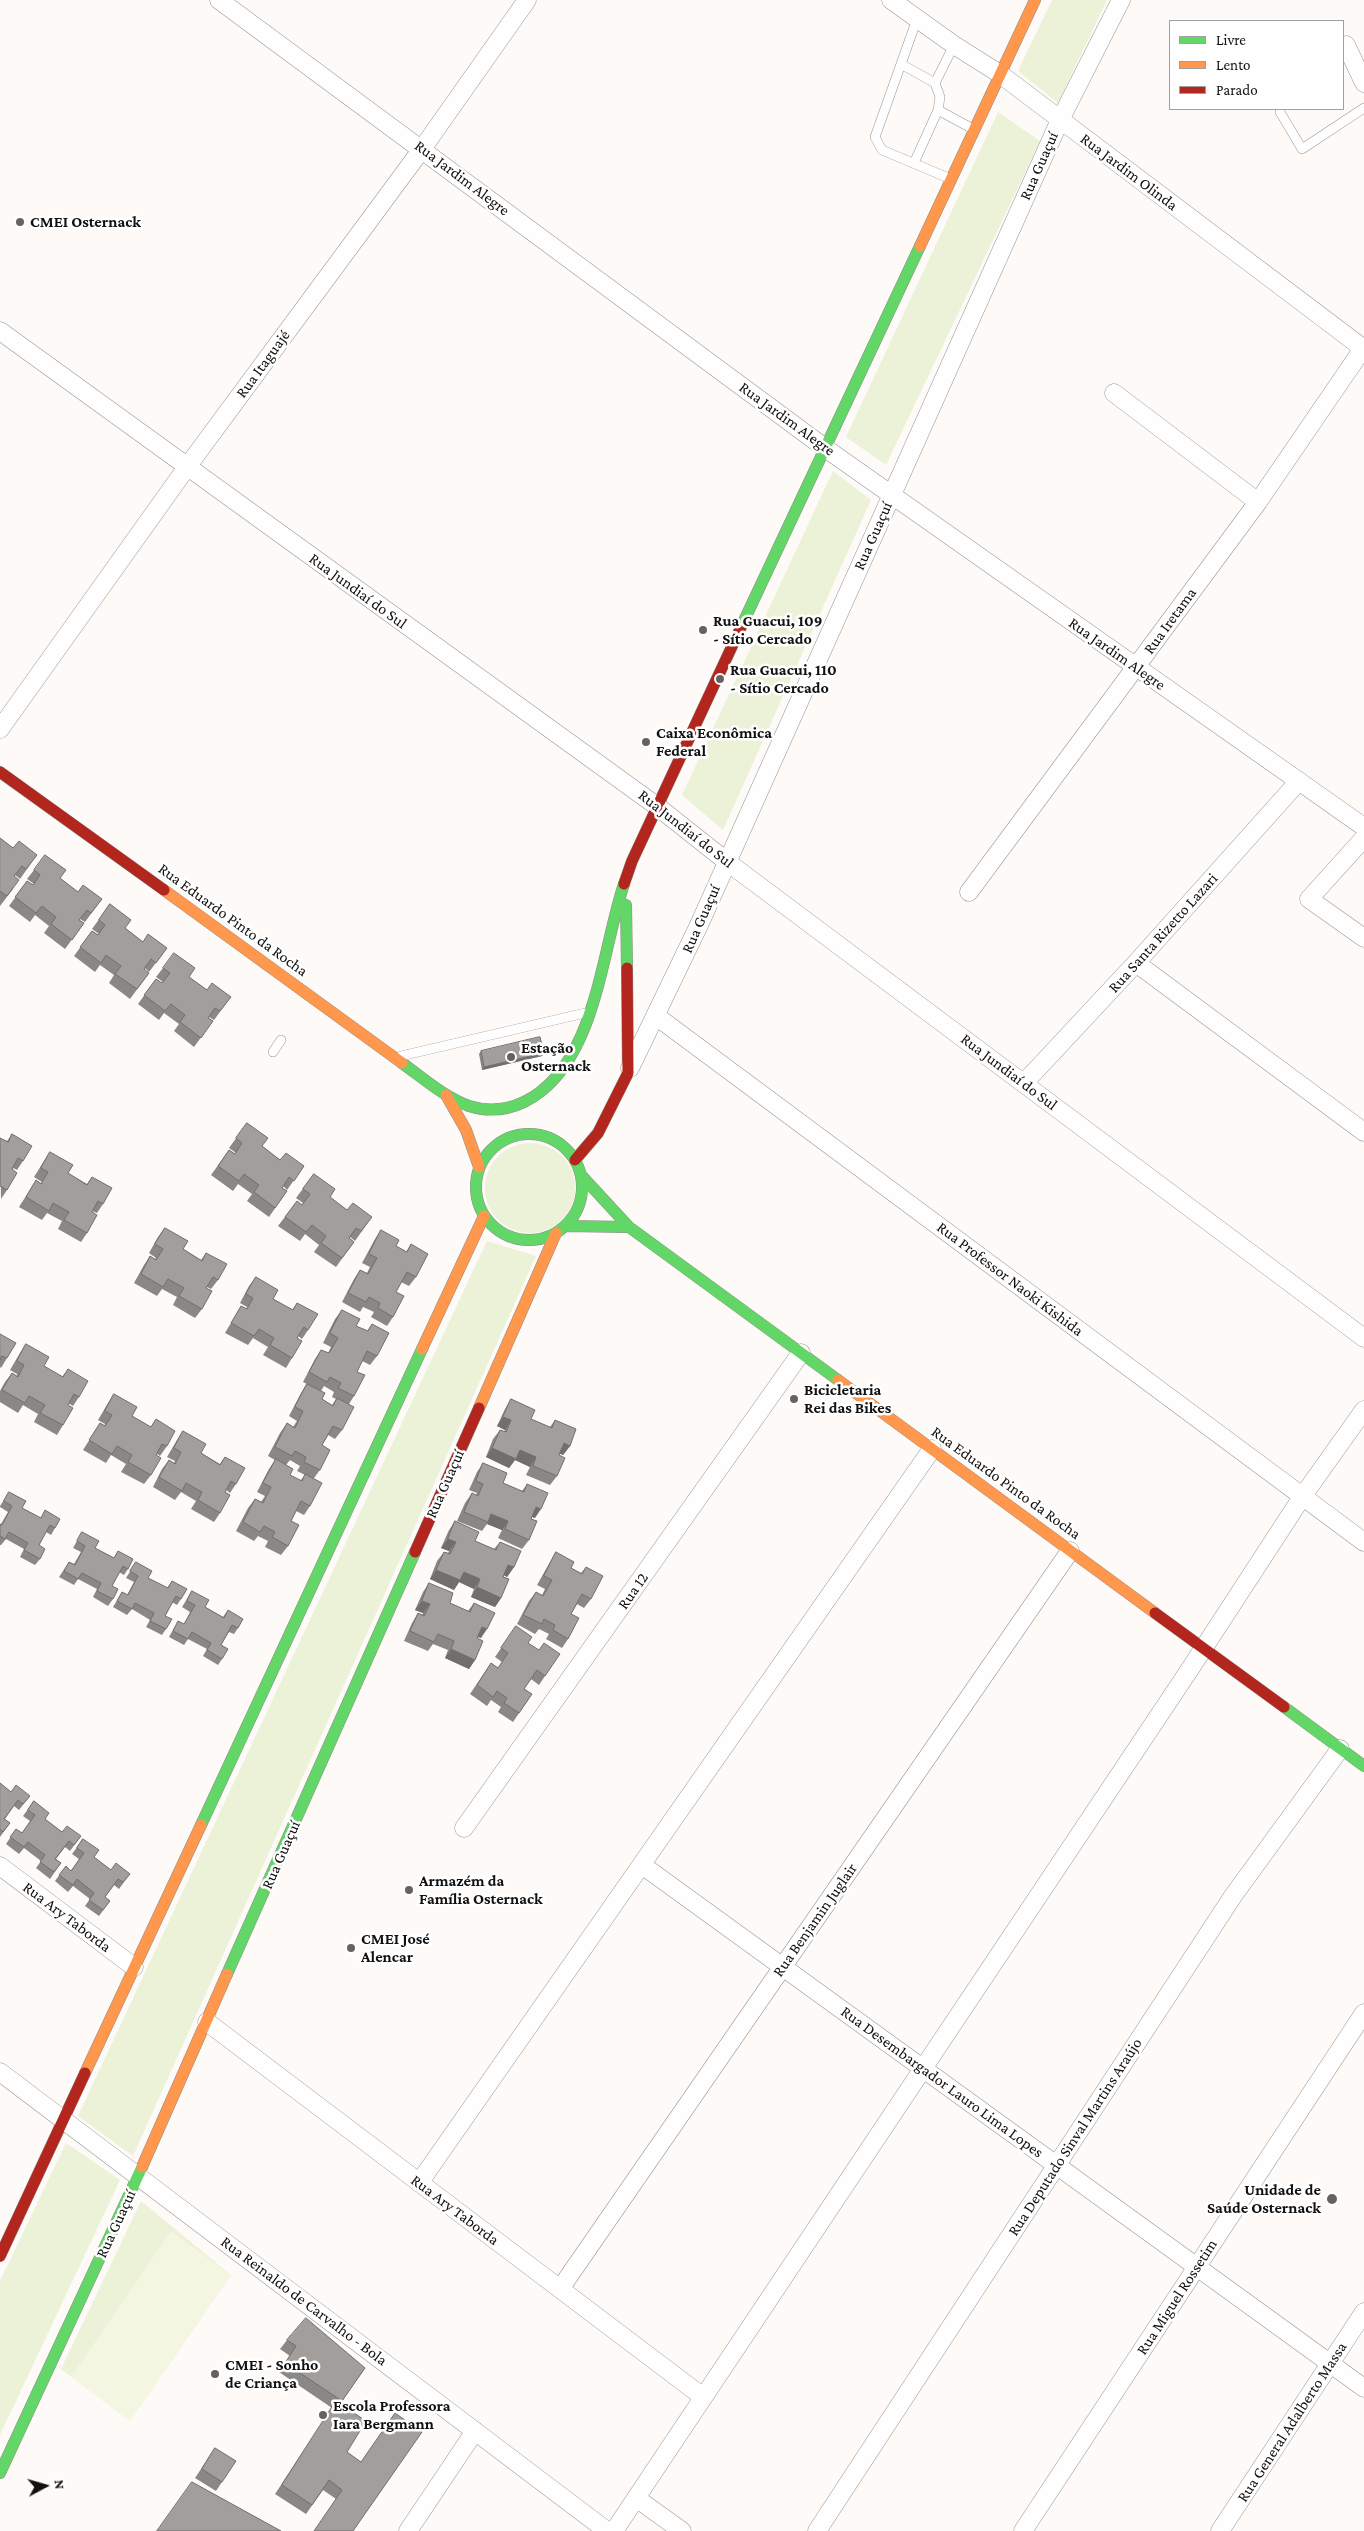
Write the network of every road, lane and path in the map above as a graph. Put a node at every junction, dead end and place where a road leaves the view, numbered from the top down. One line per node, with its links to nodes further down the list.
1 (219, 0): 18 (street, Rua Jardim Alegre)
2 (527, 0): 18 (street, Rua Itaguajé)
3 (891, 0): 6 (street, Rua Jardim Olinda)
4 (1035, 0): 10 (main road, Rua Guaçuí)
5 (1121, 0): 16 (street, Rua Guaçuí)
6 (917, 19): 7 (street, Rua Jardim Olinda); 9 (lane)
7 (954, 45): 10 (street, Rua Jardim Olinda); 11 (lane)
8 (1346, 45): 12 (street)
9 (901, 64): 11 (lane); 19 (lane)
10 (1000, 74): 16 (street, Rua Jardim Olinda); 17 (main road, Rua Guaçuí)
11 (935, 83): 14 (lane)
12 (1364, 83)
13 (1364, 108): 15 (lane)
14 (938, 110): 17 (lane); 19 (lane)
15 (1280, 112)
16 (1060, 120): 22 (street, Rua Jardim Olinda); 26 (street, Rua Guaçuí)
17 (974, 129): 20 (main road, Rua Guaçuí)
18 (422, 149): 24 (street, Rua Jardim Alegre); 25 (street, Rua Itaguajé)
19 (914, 163): 20 (lane)
20 (951, 179): 24 (main road, Rua Guaçuí)
21 (0, 331): 25 (street, Rua Jundiaí do Sul)
22 (1364, 348): 27 (street, Rua Iretama)
23 (1114, 393): 27 (street)
24 (825, 448): 26 (street, Rua Jardim Alegre); 32 (main road, Rua Guaçuí)
25 (187, 467): 29 (street, Rua Itaguajé); 32 (street, Rua Jundiaí do Sul)
26 (892, 494): 28 (street, Rua Jardim Alegre); 35 (street, Rua Guaçuí)
27 (1258, 502): 28 (street, Rua Iretama)
28 (1136, 668): 31 (street, Rua Jardim Alegre); 37 (street, Rua Iretama)
29 (0, 728)
30 (0, 772): 44 (main road, Rua Eduardo Pinto da Rocha)
31 (1299, 781): 33 (street, Rua Jardim Alegre); 39 (street, Rua Santa Rizetto Lazari)
32 (658, 807): 35 (street, Rua Jundiaí do Sul); 36 (main road, Rua Guaçuí)
33 (1364, 827)
34 (1364, 838): 38 (street)
35 (726, 861): 41 (street, Rua Guaçuí); 46 (street, Rua Jundiaí do Sul)
36 (626, 876): 40 (main road, Rua Guaçuí); 45 (main road, Rua Guaçuí)
37 (969, 892)
38 (1364, 938)
39 (1136, 964): 46 (street, Rua Santa Rizetto Lazari); 50 (street)
40 (590, 1012): 44 (lane); 45 (main road); 48 (main road, Rua Guaçuí)
41 (656, 1016): 45 (street, Rua Guaçuí); 62 (street, Rua Professor Naoki Kishida)
42 (281, 1040): 43 (lane)
43 (272, 1052)
44 (394, 1058): 47 (main road, Rua Eduardo Pinto da Rocha)
45 (628, 1073): 52 (main road, Rua Guaçuí)
46 (1024, 1083): 58 (street, Rua Jundiaí do Sul)
47 (446, 1095): 49 (main road, Rua Eduardo Pinto da Rocha); 53 (main road, Rua Eduardo Pinto da Rocha)
48 (541, 1099): 49 (main road, Rua Eduardo Pinto da Rocha)
49 (464, 1105): 51 (main road, Rua Eduardo Pinto da Rocha)
50 (1364, 1132)
51 (520, 1134): 52 (main road); 53 (main road)
52 (575, 1160): 54 (main road)
53 (479, 1167): 55 (main road)
54 (581, 1175): 56 (main road, Rua Eduardo Pinto da Rocha); 57 (main road)
55 (484, 1216): 57 (main road); 71 (main road)
56 (629, 1227): 57 (main road); 59 (main road, Rua Eduardo Pinto da Rocha)
57 (561, 1229): 74 (main road, Rua Guaçuí)
58 (1364, 1338)
59 (801, 1353): 61 (main road, Rua Eduardo Pinto da Rocha); 68 (street, Rua 12)
60 (1364, 1410): 62 (street)
61 (932, 1450): 64 (main road, Rua Eduardo Pinto da Rocha); 69 (street)
62 (1302, 1498): 63 (street, Rua Professor Naoki Kishida); 65 (street)
63 (1364, 1542)
64 (1070, 1551): 65 (main road, Rua Eduardo Pinto da Rocha); 72 (street, Rua Benjamin Juglair)
65 (1204, 1648): 66 (main road, Rua Eduardo Pinto da Rocha); 75 (street)
66 (1340, 1749): 67 (main road, Rua Eduardo Pinto da Rocha); 78 (street, Rua Deputado Sinval Martins Araújo)
67 (1364, 1766)
68 (464, 1828)
69 (642, 1864): 72 (street, Rua Desembargador Lauro Lima Lopes); 80 (street)
70 (0, 1866): 71 (street, Rua Ary Taborda)
71 (134, 1967): 77 (main road)
72 (782, 1967): 75 (street, Rua Desembargador Lauro Lima Lopes); 83 (street, Rua Benjamin Juglair)
73 (1364, 2013): 82 (street, Rua Miguel Rossetim)
74 (207, 2022): 79 (main road, Rua Guaçuí); 80 (street, Rua Ary Taborda)
75 (923, 2069): 78 (street, Rua Desembargador Lauro Lima Lopes); 87 (street)
76 (0, 2072): 77 (street, Rua Reinaldo de Carvalho - Bola)
77 (64, 2120): 79 (street, Rua Reinaldo de Carvalho - Bola); 81 (main road)
78 (1057, 2165): 82 (street, Rua Desembargador Lauro Lima Lopes); 95 (street, Rua Deputado Sinval Martins Araújo)
79 (138, 2176): 88 (street, Rua Reinaldo de Carvalho - Bola); 89 (main road, Rua Guaçuí)
80 (419, 2183): 83 (street, Rua Ary Taborda)
81 (0, 2256)
82 (1197, 2267): 85 (street, Rua Desembargador Lauro Lima Lopes); 96 (street, Rua Miguel Rossetim)
83 (560, 2289): 87 (street, Rua Ary Taborda)
84 (1364, 2312): 85 (street, Rua General Adalberto Massa)
85 (1330, 2364): 86 (street, Rua Desembargador Lauro Lima Lopes); 97 (street, Rua General Adalberto Massa)
86 (1364, 2388)
87 (703, 2397): 90 (street)
88 (475, 2431): 91 (street); 92 (street, Rua Reinaldo de Carvalho - Bola)
89 (0, 2473)
90 (636, 2498): 93 (street); 94 (street)
91 (408, 2531)
92 (607, 2531)
93 (614, 2531)
94 (682, 2531)
95 (817, 2531)
96 (1023, 2531)
97 (1220, 2531)

